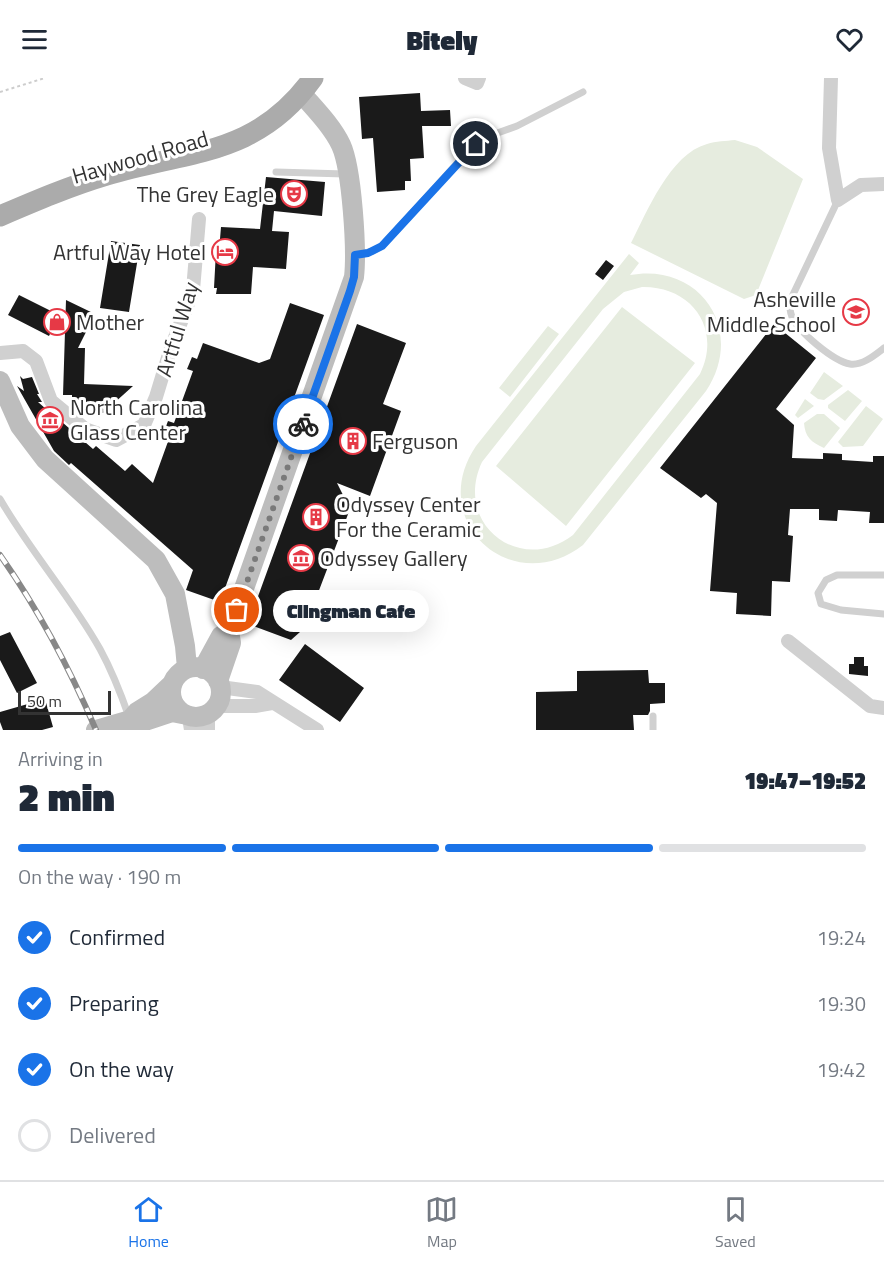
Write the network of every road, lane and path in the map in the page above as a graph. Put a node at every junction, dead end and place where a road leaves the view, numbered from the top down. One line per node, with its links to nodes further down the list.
1 (45, 78): 6 (path)
2 (465, 78): 3 (street)
3 (478, 78)
4 (831, 78): 12 (street)
5 (307, 86): 8 (main road, Haywood Road); 10 (main road)
6 (0, 92)
7 (583, 92): 16 (lane)
8 (108, 169): 13 (main road, Haywood Road); 14 (main road, Haywood Road)
9 (276, 172): 10 (lane)
10 (348, 174): 16 (main road)
11 (884, 184): 12 (street)
12 (838, 200): 17 (lane)
13 (0, 202)
14 (0, 216)
15 (199, 219): 18 (street, Artful Way)
16 (355, 255): 25 (main road)
17 (884, 348)
18 (0, 353)
19 (0, 381): 25 (main road)
20 (0, 499): 29 (lane)
21 (884, 575): 22 (lane)
22 (884, 614)
23 (788, 641): 27 (street)
24 (172, 684): 25 (main road); 25 (main road); 29 (main road)
25 (202, 702): 26 (street); 26 (street); 29 (main road)
26 (272, 703): 31 (street)
27 (884, 708)
28 (653, 716): 32 (lane)
29 (130, 720): 30 (main road)
30 (96, 730)
31 (317, 730)
32 (653, 730)

